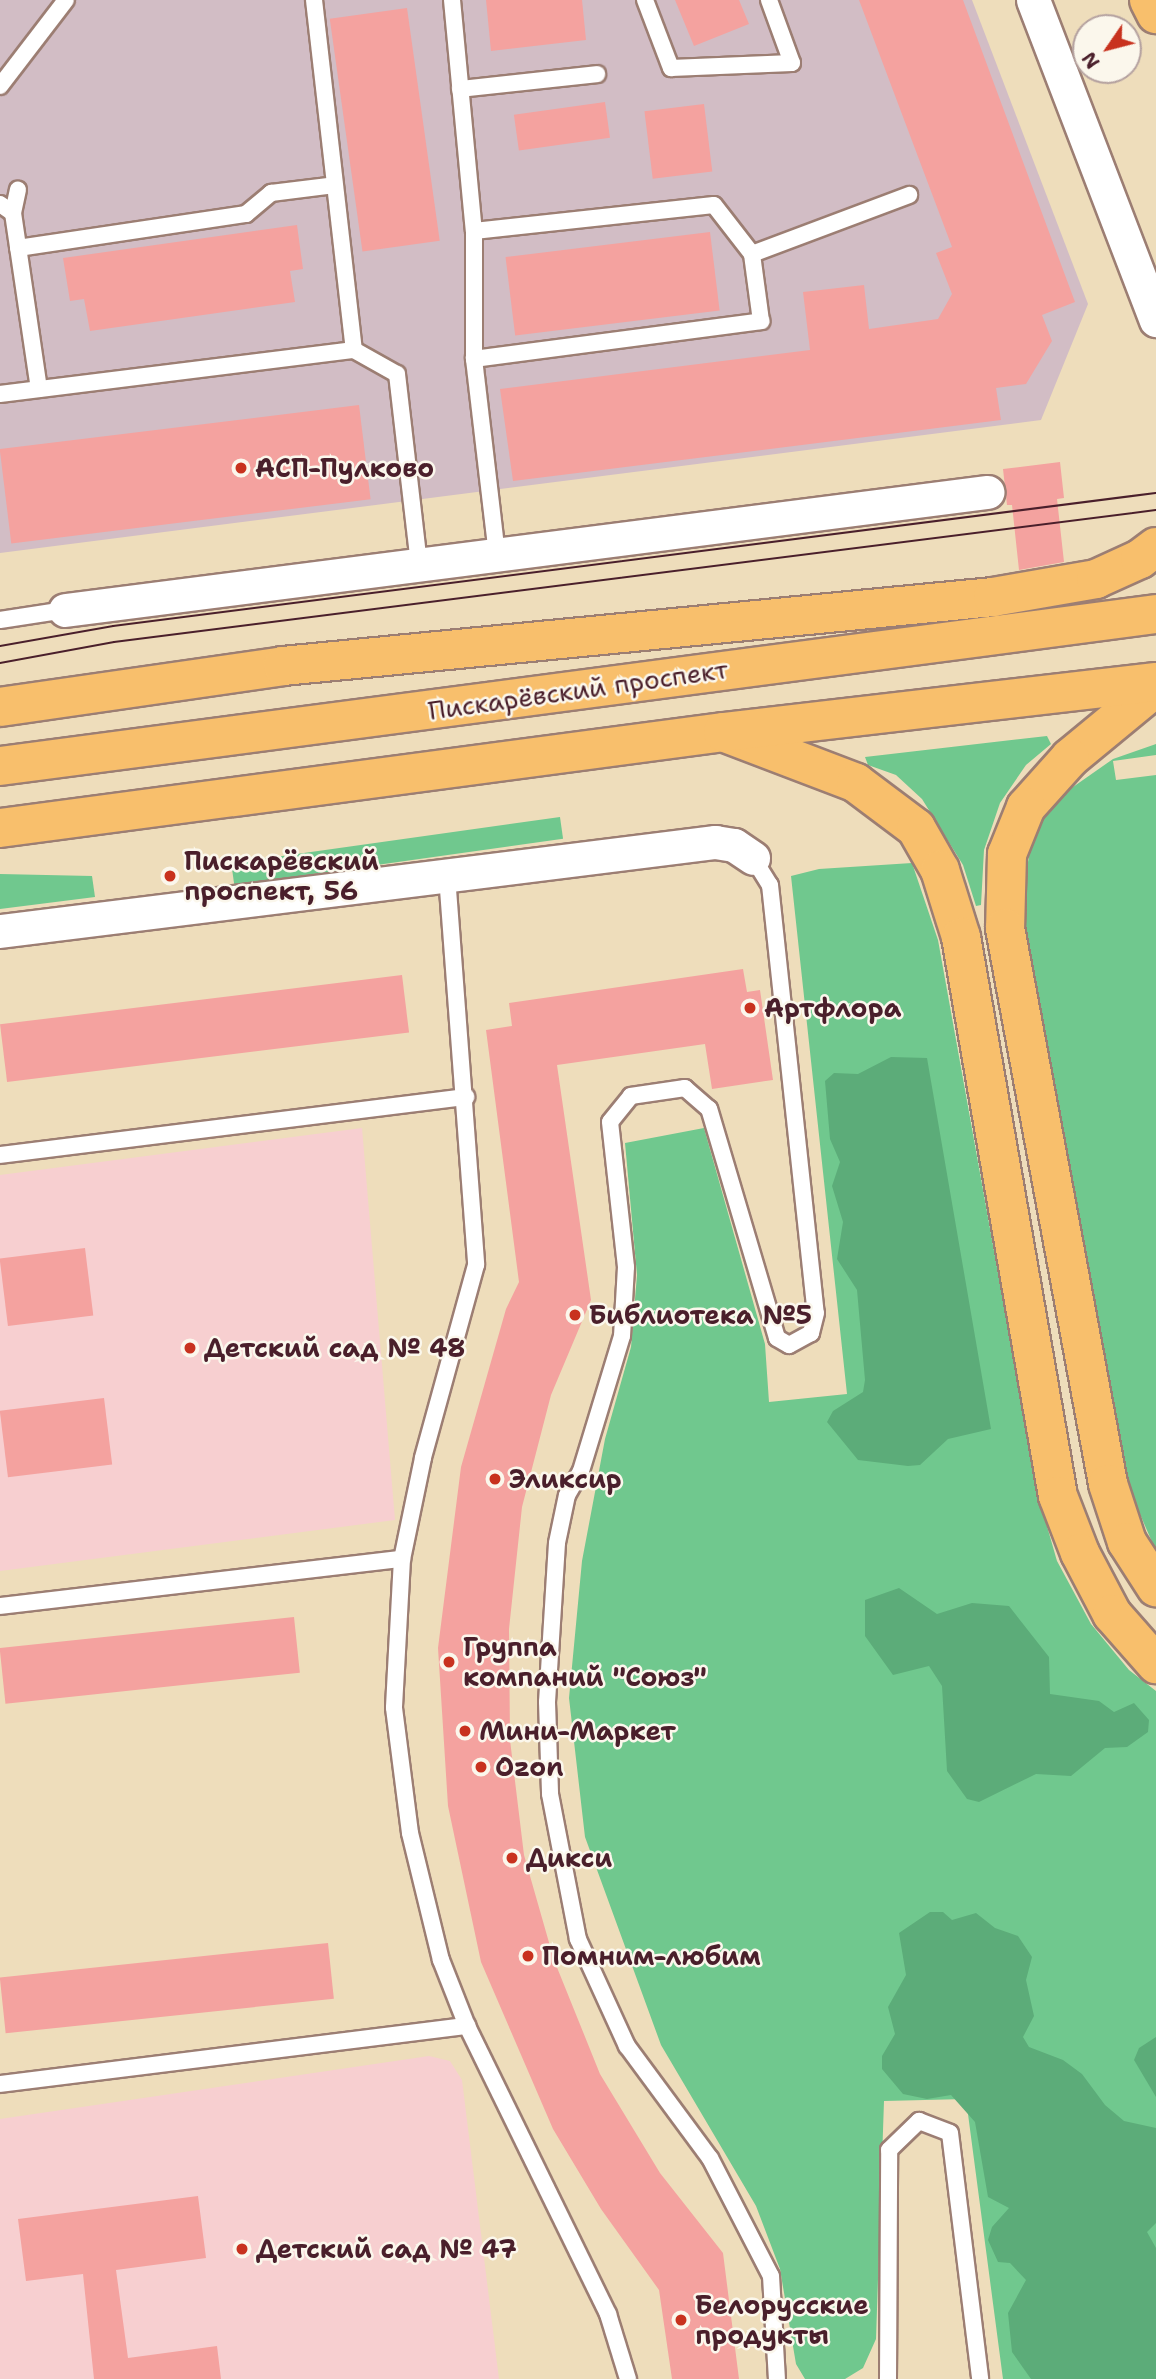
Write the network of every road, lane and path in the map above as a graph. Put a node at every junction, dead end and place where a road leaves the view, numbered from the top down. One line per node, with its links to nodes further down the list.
1 (66, 0): 10 (lane)
2 (314, 0): 12 (lane)
3 (452, 0): 11 (lane)
4 (645, 0): 5 (lane)
5 (769, 0)
6 (1034, 0): 19 (street)
7 (1149, 0): 8 (main road)
8 (1156, 14)
9 (597, 74): 11 (lane)
10 (0, 86)
11 (460, 89): 16 (lane)
12 (335, 184): 17 (lane); 20 (lane)
13 (18, 190): 15 (lane)
14 (909, 195): 18 (lane)
15 (6, 208): 17 (lane)
16 (474, 231): 18 (lane); 21 (lane)
17 (18, 248): 22 (lane)
18 (752, 254): 21 (lane)
19 (1156, 320)
20 (354, 350): 22 (lane); 27 (lane)
21 (474, 359): 26 (lane)
22 (39, 389): 23 (lane)
23 (0, 394)
24 (987, 492): 26 (street)
25 (1156, 547): 32 (main road)
26 (498, 555): 27 (street)
27 (419, 565): 28 (street)
28 (65, 610): 30 (lane)
29 (1156, 614): 34 (main road, Пискарёвский проспект)
30 (0, 620)
31 (1156, 684): 33 (main road); 42 (main road)
32 (0, 707)
33 (723, 732): 35 (main road); 44 (main road)
34 (0, 766)
35 (0, 828)
36 (753, 858): 37 (street); 48 (lane)
37 (447, 876): 38 (street); 39 (lane)
38 (0, 931)
39 (466, 1097): 40 (lane); 41 (lane)
40 (0, 1155)
41 (402, 1559): 43 (lane); 45 (lane)
42 (1156, 1587)
43 (0, 1606)
44 (1156, 1664)
45 (467, 2026): 46 (lane); 47 (lane)
46 (0, 2084)
47 (628, 2379)
48 (778, 2379)
49 (888, 2379): 50 (lane)
50 (980, 2379)

